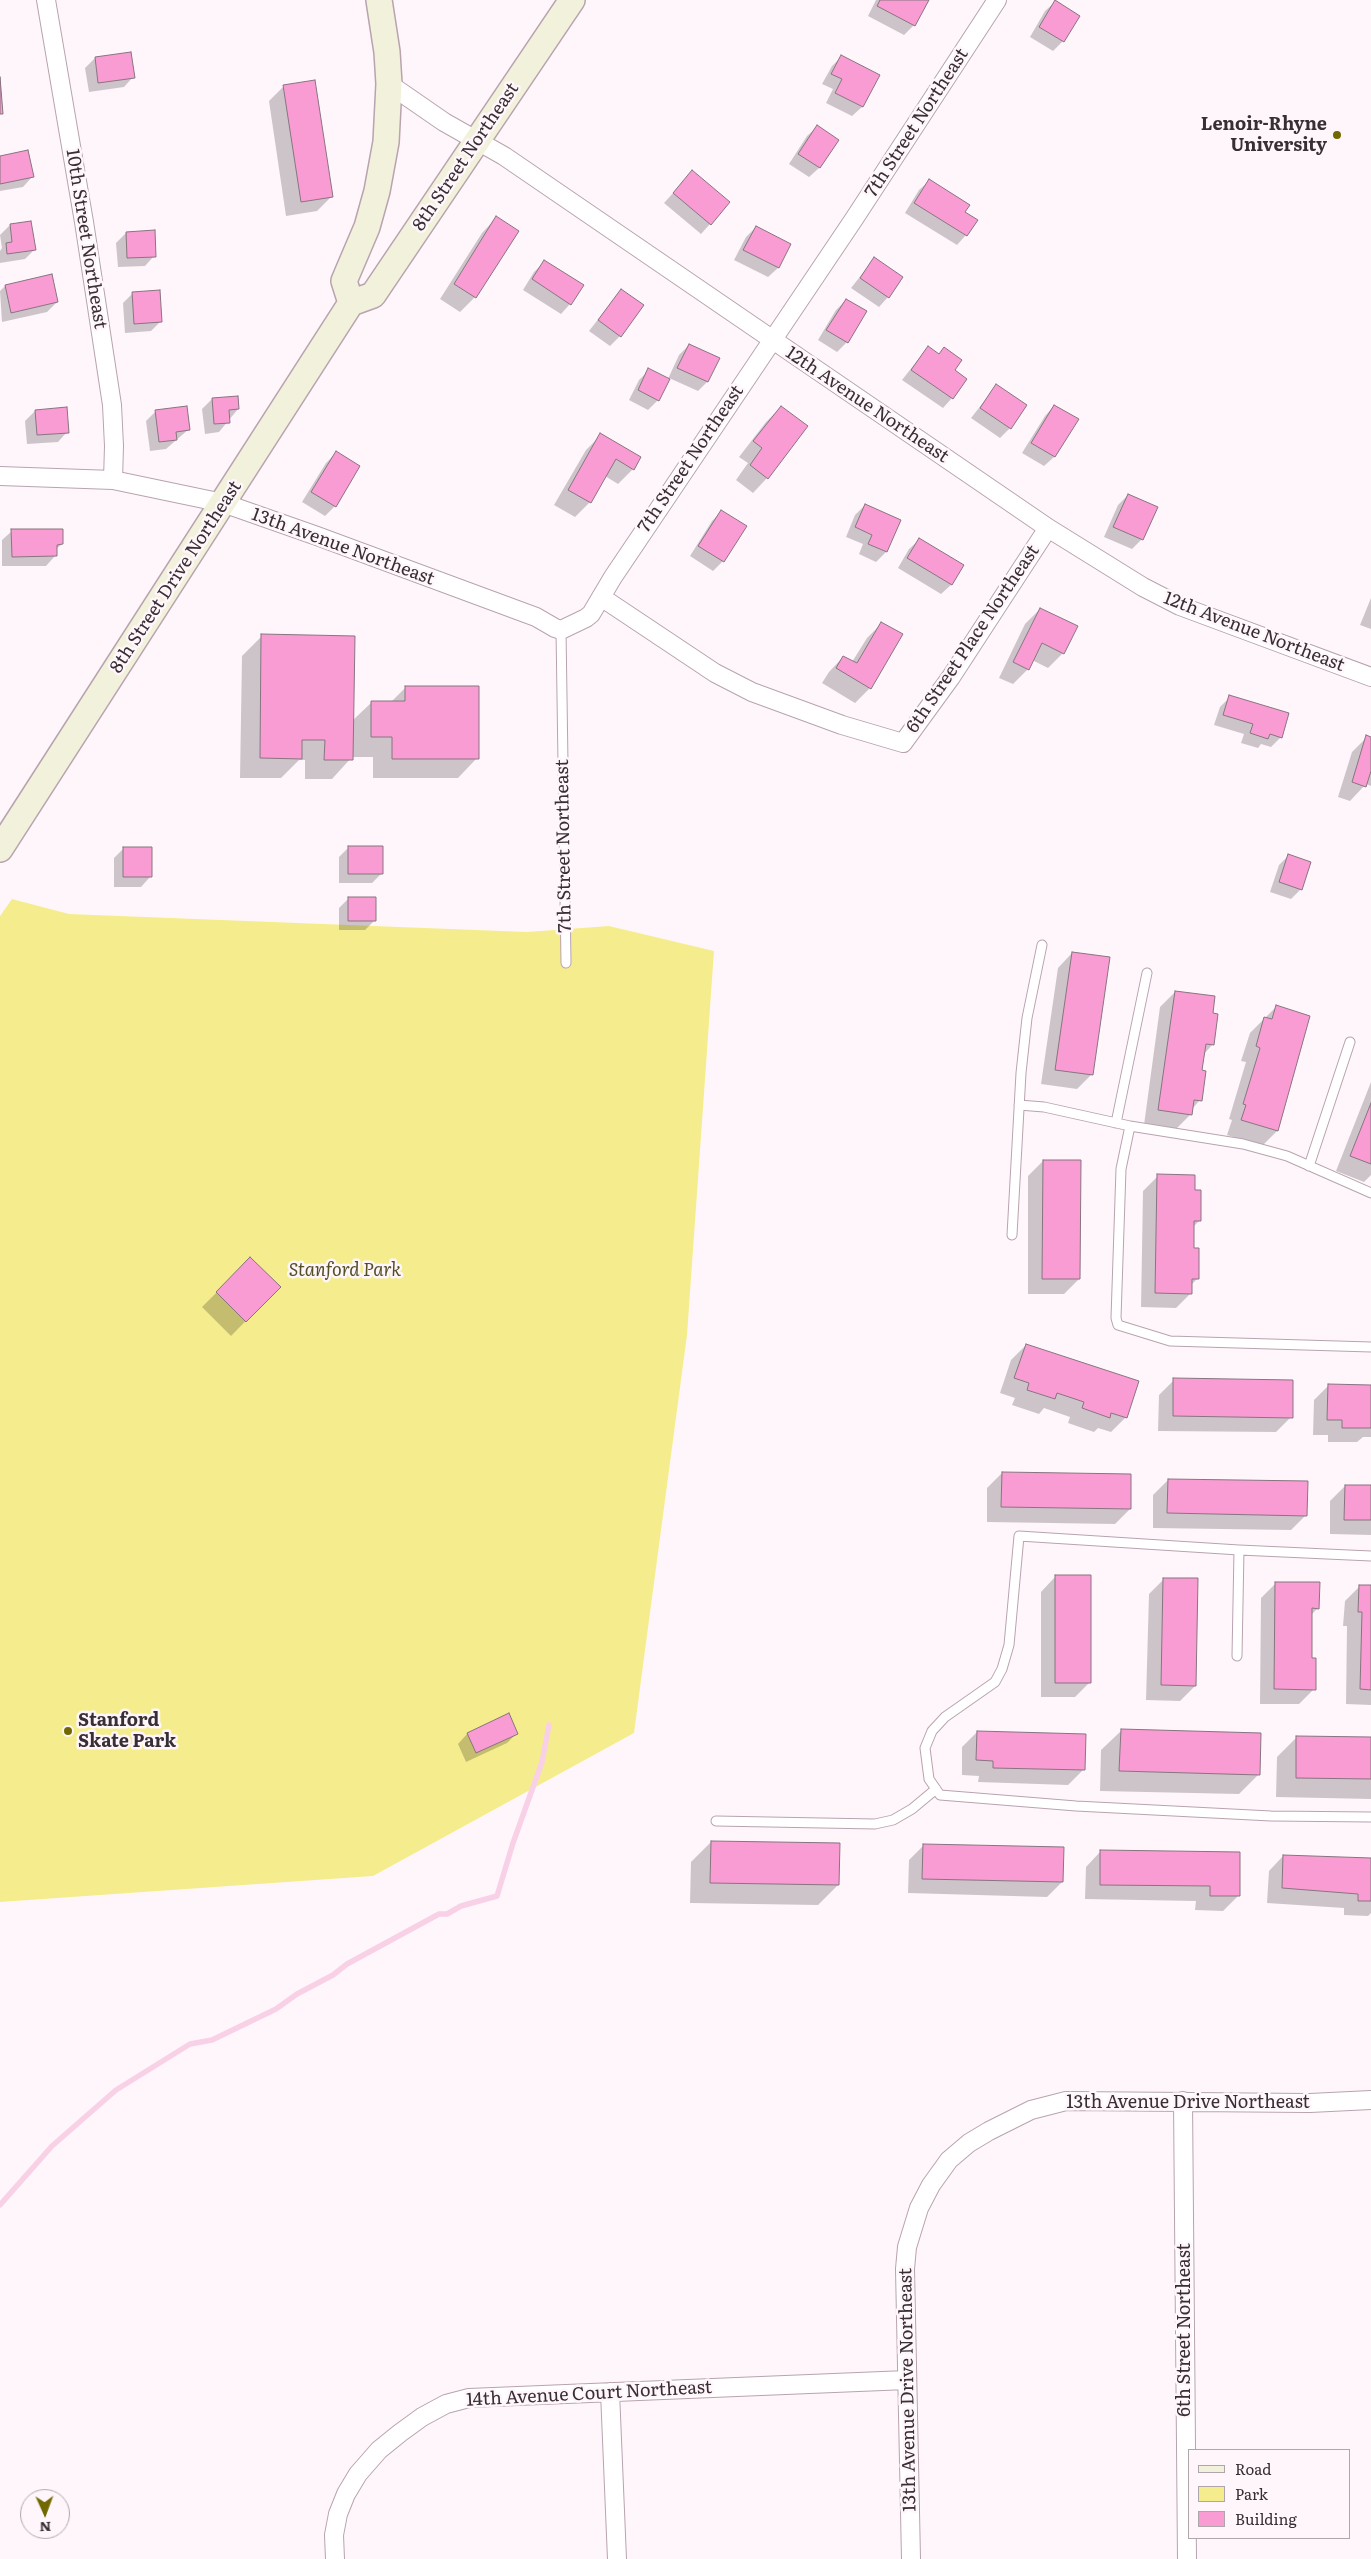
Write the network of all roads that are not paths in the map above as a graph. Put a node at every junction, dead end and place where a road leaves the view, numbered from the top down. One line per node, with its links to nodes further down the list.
1 (46, 0): 10 (street, 10th Street Northeast)
2 (380, 0): 5 (main road)
3 (572, 0): 6 (main road, 8th Street Northeast)
4 (997, 0): 8 (street, 7th Street Northeast)
5 (389, 84): 6 (street, 12th Avenue Northeast); 7 (main road)
6 (478, 140): 7 (main road, 8th Street Northeast); 8 (street, 12th Avenue Northeast)
7 (351, 304): 11 (main road, 8th Street Drive Northeast)
8 (771, 339): 12 (street, 12th Avenue Northeast); 13 (street, 7th Street Northeast)
9 (0, 476): 10 (street, 13th Avenue Northeast)
10 (113, 480): 11 (street, 13th Avenue Northeast)
11 (223, 503): 14 (street, 13th Avenue Northeast); 16 (main road, 8th Street Drive Northeast)
12 (1048, 528): 13 (street, 6th Street Place Northeast); 15 (street, 12th Avenue Northeast)
13 (601, 597): 14 (street, 7th Street Northeast)
14 (561, 630): 18 (lane, 7th Street Northeast)
15 (1371, 677)
16 (0, 849)
17 (1042, 945): 21 (lane)
18 (566, 963)
19 (1147, 973): 22 (lane)
20 (1350, 1042): 24 (lane)
21 (1019, 1105): 22 (lane); 26 (lane)
22 (1116, 1123): 23 (lane)
23 (1130, 1126): 24 (lane); 27 (lane)
24 (1309, 1166): 25 (lane)
25 (1371, 1193)
26 (1012, 1235)
27 (1371, 1347)
28 (1239, 1550): 29 (lane); 30 (lane); 31 (lane)
29 (1371, 1556)
30 (1237, 1656)
31 (936, 1789): 32 (lane); 33 (lane)
32 (1371, 1818)
33 (716, 1821)
34 (1371, 2100): 35 (street, 13th Avenue Drive Northeast)
35 (1183, 2101): 36 (street, 13th Avenue Drive Northeast); 41 (street, 6th Street Northeast)
36 (907, 2380): 37 (street, 14th Avenue Court Northeast); 40 (street, 13th Avenue Drive Northeast)
37 (610, 2392): 38 (street, 14th Avenue Court Northeast); 39 (street)
38 (335, 2559)
39 (617, 2559)
40 (911, 2559)
41 (1187, 2559)

